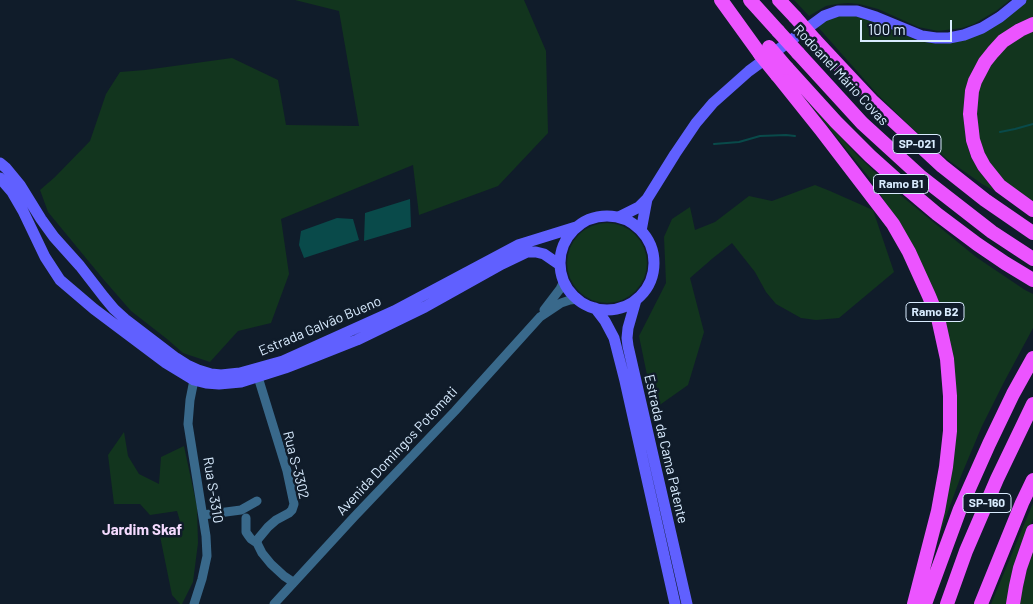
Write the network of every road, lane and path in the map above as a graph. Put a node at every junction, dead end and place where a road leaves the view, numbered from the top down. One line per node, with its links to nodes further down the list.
1 (722, 0): 6 (highway, Ramo B2, bridge)
2 (750, 0): 17 (highway, Rodoanel Mário Covas / SP-021, bridge)
3 (779, 0): 14 (highway, Rodoanel Mário Covas / SP-021, bridge)
4 (1021, 0): 9 (main road)
5 (1033, 24): 10 (highway)
6 (782, 71): 20 (highway, Ramo B1); 42 (highway, Ramo B2)
7 (0, 163): 15 (main road, Estrada Galvão Bueno)
8 (0, 178): 16 (main road, Estrada Galvão Bueno)
9 (647, 199): 11 (main road); 13 (main road)
10 (1033, 210)
11 (619, 217): 12 (main road); 13 (main road)
12 (576, 228): 18 (main road); 19 (main road, Estrada Galvão Bueno)
13 (641, 230): 24 (main road)
14 (1033, 233)
15 (66, 250): 16 (main road); 19 (main road, Estrada Galvão Bueno)
16 (45, 257): 22 (main road, Estrada Galvão Bueno)
17 (1033, 259)
18 (560, 265): 21 (main road); 28 (main road, Estrada Galvão Bueno)
19 (91, 280): 22 (main road)
20 (1033, 280)
21 (564, 281): 23 (main road); 26 (street, Avenida Domingos Potomati)
22 (75, 293): 29 (main road, Estrada Galvão Bueno)
23 (578, 299): 25 (main road); 26 (street, Avenida Domingos Potomati)
24 (636, 300): 25 (main road); 41 (main road, Estrada da Cama Patente)
25 (595, 308): 40 (main road, Estrada da Cama Patente)
26 (540, 317): 37 (street, Avenida Domingos Potomati)
27 (1033, 358): 43 (highway)
28 (258, 378): 29 (main road, Estrada Galvão Bueno); 36 (street, Rua S-3302)
29 (194, 380): 33 (street, Rua S-3310)
30 (1033, 404): 44 (highway, SP-160)
31 (1033, 480): 45 (highway, SP-160)
32 (257, 501): 33 (street)
33 (203, 516): 38 (street, Rua S-3310)
34 (246, 518): 36 (street)
35 (1033, 531): 46 (highway)
36 (257, 543): 37 (street)
37 (293, 582): 39 (street, Avenida Domingos Potomati)
38 (194, 604)
39 (274, 604)
40 (675, 604)
41 (687, 604)
42 (914, 604)
43 (925, 604)
44 (947, 604)
45 (981, 604)
46 (1013, 604)

